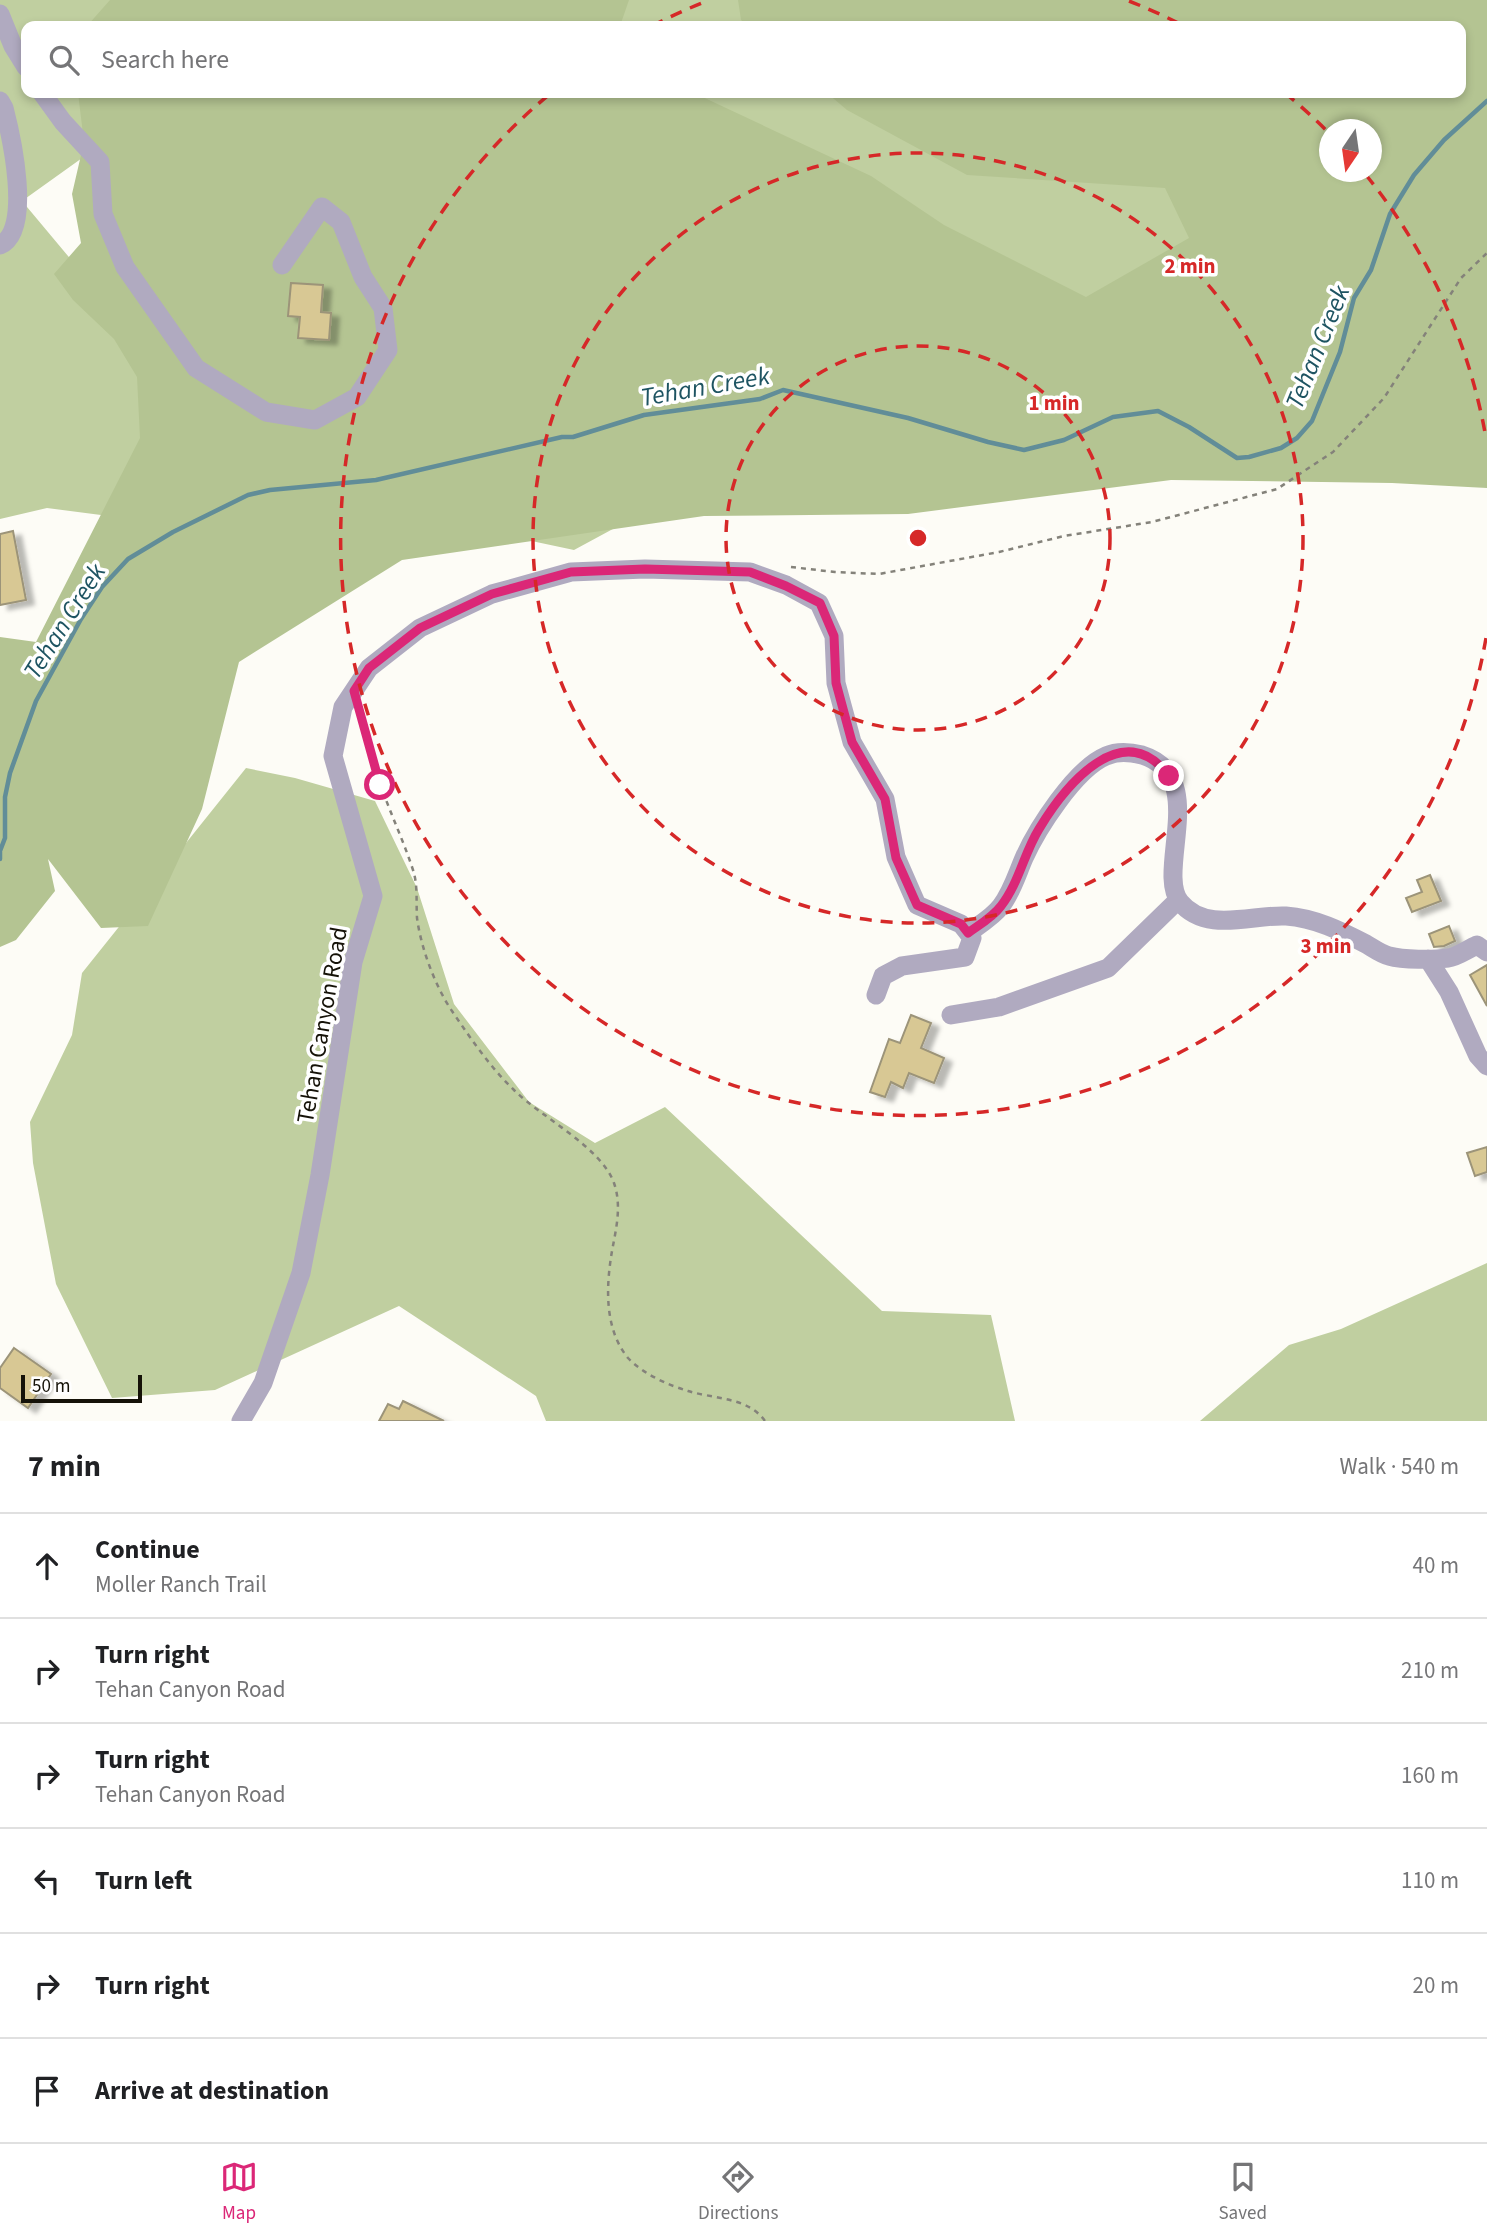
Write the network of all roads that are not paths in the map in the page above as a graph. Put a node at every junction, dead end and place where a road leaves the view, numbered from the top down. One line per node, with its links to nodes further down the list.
1 (0, 14): 2 (lane)
2 (21, 60)
3 (46, 98): 6 (lane)
4 (0, 101): 5 (lane)
5 (0, 245)
6 (282, 265)
7 (1178, 900): 8 (lane); 10 (lane); 12 (lane)
8 (968, 933): 11 (lane); 14 (lane, Tehan Canyon Road)
9 (1487, 952): 10 (lane)
10 (1428, 959): 13 (lane)
11 (876, 995)
12 (951, 1015)
13 (1487, 1066)
14 (241, 1421)

